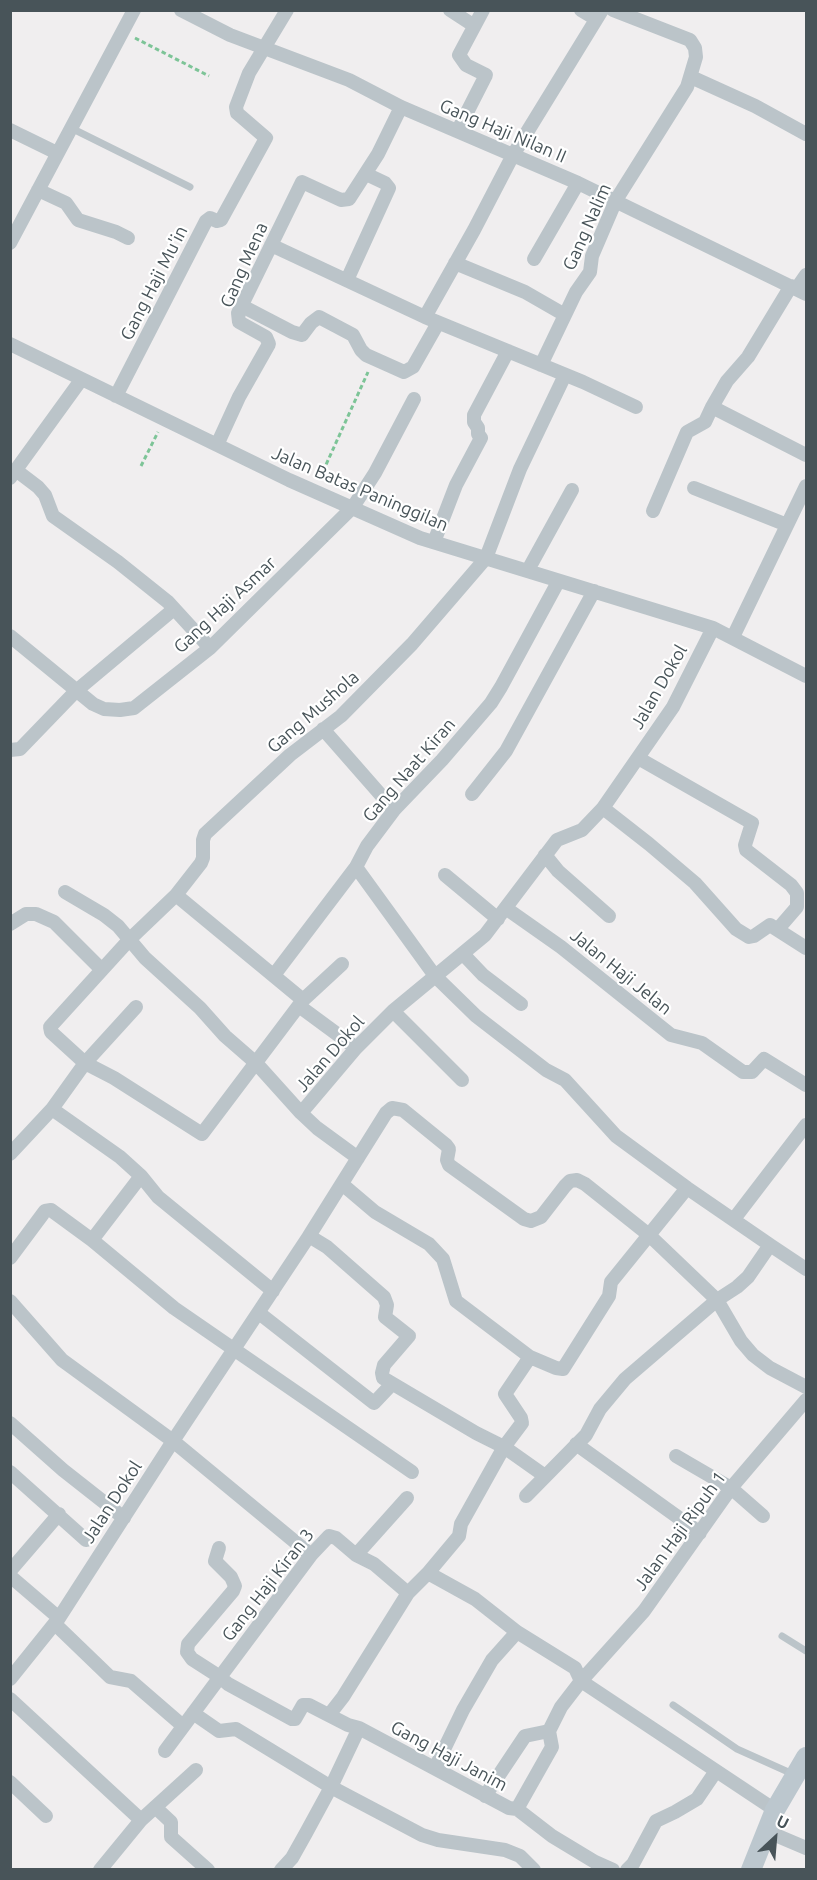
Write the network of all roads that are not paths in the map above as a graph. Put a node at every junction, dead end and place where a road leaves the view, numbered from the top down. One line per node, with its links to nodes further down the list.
1 (134, 10): 13 (street)
2 (182, 10): 10 (street, Gang Haji Nilan II)
3 (286, 10): 10 (street)
4 (450, 10): 9 (street)
5 (483, 10): 9 (street)
6 (581, 10): 8 (street)
7 (613, 10): 11 (street, Gang Nalim)
8 (599, 15): 18 (street)
9 (473, 25): 15 (street)
10 (264, 48): 12 (street, Gang Haji Nilan II); 40 (street, Gang Haji Mu'in)
11 (691, 77): 16 (street); 23 (street, Gang Nalim)
12 (401, 107): 15 (street, Gang Haji Nilan II); 19 (street)
13 (71, 128): 17 (street); 21 (lane)
14 (10, 130): 17 (street)
15 (458, 130): 18 (street, Gang Haji Nilan II)
16 (807, 134)
17 (57, 153): 22 (street)
18 (513, 155): 20 (street, Gang Haji Nilan II); 28 (street)
19 (366, 174): 26 (street, Gang Mena); 30 (street)
20 (578, 183): 23 (street, Gang Haji Nilan II); 27 (street)
21 (190, 187)
22 (38, 190): 24 (street); 25 (street)
23 (616, 200): 31 (street, Gang Haji Nilan II); 33 (street, Gang Nalim)
24 (128, 238)
25 (10, 243)
26 (271, 244): 30 (street); 32 (street, Gang Mena)
27 (534, 259)
28 (455, 263): 33 (street); 34 (street)
29 (807, 274): 31 (street)
30 (347, 280): 34 (street)
31 (798, 289): 42 (street)
32 (242, 306): 34 (street); 44 (street, Gang Mena)
33 (565, 315): 37 (street, Gang Nalim)
34 (432, 320): 36 (street)
35 (10, 344): 39 (street, Jalan Batas Paninggilan)
36 (508, 351): 37 (street); 54 (street)
37 (541, 365): 38 (street)
38 (565, 375): 43 (street); 55 (street)
39 (81, 380): 40 (street, Jalan Batas Paninggilan); 47 (street)
40 (116, 396): 44 (street, Jalan Batas Paninggilan)
41 (414, 399): 51 (street, Gang Haji Asmar)
42 (712, 406): 46 (street); 52 (street)
43 (636, 407)
44 (217, 445): 51 (street, Jalan Batas Paninggilan)
45 (10, 454): 47 (street)
46 (807, 454)
47 (17, 470): 59 (street)
48 (807, 486): 53 (street)
49 (694, 488): 53 (street)
50 (572, 490): 56 (street)
51 (353, 507): 54 (street, Jalan Batas Paninggilan); 63 (street, Gang Haji Asmar)
52 (653, 511)
53 (787, 525): 61 (street)
54 (434, 542): 55 (street, Jalan Batas Paninggilan)
55 (486, 558): 56 (street, Jalan Batas Paninggilan); 66 (street, Gang Mushola)
56 (528, 570): 57 (street, Jalan Batas Paninggilan)
57 (558, 582): 58 (street, Jalan Batas Paninggilan); 71 (street, Gang Naat Kiran)
58 (594, 591): 60 (street, Jalan Batas Paninggilan); 69 (street)
59 (174, 609): 63 (street); 65 (street)
60 (713, 628): 61 (street, Jalan Batas Paninggilan); 68 (street, Jalan Dokol)
61 (733, 637): 64 (street, Jalan Batas Paninggilan)
62 (13, 643): 65 (street, Gang Haji Asmar)
63 (210, 648): 65 (street, Gang Haji Asmar)
64 (807, 676)
65 (76, 691): 67 (street)
66 (323, 729): 71 (street); 76 (street, Gang Mushola)
67 (10, 750)
68 (638, 758): 70 (street, Jalan Dokol); 80 (street)
69 (472, 794)
70 (603, 808): 72 (street, Jalan Dokol); 80 (street)
71 (394, 810): 73 (street, Gang Naat Kiran)
72 (545, 855): 77 (street, Jalan Dokol); 78 (street)
73 (356, 867): 86 (street, Gang Naat Kiran); 87 (street)
74 (445, 875): 77 (street)
75 (65, 892): 81 (street)
76 (176, 895): 81 (street, Gang Mushola); 86 (street)
77 (503, 914): 83 (street, Jalan Dokol); 96 (street, Jalan Haji Jelan)
78 (609, 916)
79 (10, 924): 85 (street)
80 (778, 929): 82 (street)
81 (130, 939): 85 (street, Gang Mushola); 94 (street)
82 (807, 948)
83 (463, 954): 87 (street, Jalan Dokol); 89 (street)
84 (342, 964): 88 (street)
85 (101, 969): 93 (street, Gang Mushola)
86 (274, 975): 88 (street)
87 (435, 976): 91 (street, Jalan Dokol); 104 (street)
88 (301, 1003): 92 (street); 94 (street)
89 (521, 1004)
90 (136, 1007): 93 (street)
91 (393, 1011): 92 (street, Jalan Dokol); 95 (street)
92 (356, 1048): 98 (street, Jalan Dokol)
93 (84, 1063): 94 (street); 97 (street)
94 (256, 1063): 98 (street)
95 (462, 1080)
96 (807, 1085)
97 (52, 1109): 100 (street); 102 (street)
98 (301, 1113): 101 (street, Jalan Dokol)
99 (807, 1125): 105 (street)
100 (10, 1154)
101 (358, 1158): 103 (street, Jalan Dokol); 106 (street)
102 (141, 1176): 108 (street); 112 (street)
103 (342, 1184): 107 (street, Jalan Dokol); 117 (street)
104 (687, 1188): 105 (street); 106 (street)
105 (734, 1219): 109 (street)
106 (649, 1235): 113 (street); 117 (street)
107 (309, 1236): 112 (street, Jalan Dokol); 118 (street)
108 (92, 1240): 110 (street); 116 (street)
109 (770, 1245): 111 (street); 113 (street)
110 (10, 1258)
111 (807, 1269)
112 (273, 1291): 115 (street, Jalan Dokol)
113 (717, 1300): 119 (street); 123 (street)
114 (10, 1302): 122 (street)
115 (259, 1313): 116 (street, Jalan Dokol); 118 (street)
116 (234, 1348): 122 (street, Jalan Dokol); 127 (street)
117 (530, 1357): 124 (street)
118 (392, 1384): 124 (street)
119 (807, 1387)
120 (807, 1400): 129 (street, Jalan Haji Ripuh 1)
121 (10, 1423): 134 (street)
122 (173, 1441): 134 (street, Jalan Dokol); 138 (street)
123 (576, 1444): 128 (street); 135 (street)
124 (504, 1447): 128 (street); 141 (street)
125 (676, 1456): 129 (street)
126 (10, 1472): 132 (street)
127 (412, 1472)
128 (545, 1476): 130 (street)
129 (731, 1488): 133 (street); 135 (street, Jalan Haji Ripuh 1)
130 (526, 1496)
131 (407, 1498): 139 (street)
132 (59, 1514): 136 (street); 140 (street)
133 (763, 1516)
134 (124, 1518): 144 (street, Jalan Dokol)
135 (700, 1533): 150 (street, Jalan Haji Ripuh 1)
136 (86, 1540)
137 (219, 1548): 148 (street)
138 (311, 1555): 139 (street, Gang Haji Kiran 3); 148 (street, Gang Haji Kiran 3)
139 (356, 1555): 143 (street, Gang Haji Kiran 3)
140 (10, 1571)
141 (428, 1573): 143 (street); 145 (street)
142 (10, 1576): 144 (street)
143 (408, 1593): 154 (street)
144 (57, 1621): 149 (street, Jalan Dokol); 155 (street)
145 (517, 1632): 150 (street); 160 (street)
146 (782, 1636): 147 (lane)
147 (807, 1651)
148 (220, 1677): 153 (street, Gang Haji Kiran 3); 154 (street, Gang Haji Janim)
149 (10, 1679)
150 (580, 1681): 157 (street, Gang Haji Janim); 162 (street)
151 (10, 1699): 171 (street)
152 (673, 1705): 163 (lane)
153 (193, 1713): 155 (street, Gang Haji Kiran 3); 165 (street)
154 (328, 1715): 156 (street, Gang Haji Janim)
155 (183, 1726): 158 (street, Gang Haji Kiran 3)
156 (359, 1728): 160 (street, Gang Haji Janim); 165 (street)
157 (549, 1731): 166 (street); 168 (street, Gang Haji Janim)
158 (165, 1751)
159 (807, 1757): 163 (main road)
160 (435, 1768): 166 (street, Gang Haji Janim)
161 (196, 1770): 167 (street)
162 (716, 1771): 169 (street); 179 (street)
163 (795, 1775): 169 (main road)
164 (10, 1782): 170 (street)
165 (331, 1787): 176 (street); 177 (street)
166 (486, 1796): 168 (street, Gang Haji Janim)
167 (155, 1807): 171 (street); 175 (street)
168 (517, 1809): 178 (street)
169 (775, 1810): 172 (main road)
170 (46, 1816)
171 (141, 1820): 174 (street)
172 (766, 1831): 173 (street); 180 (main road)
173 (807, 1848)
174 (100, 1869)
175 (208, 1869)
176 (281, 1869)
177 (534, 1869)
178 (613, 1869)
179 (627, 1869)
180 (751, 1869)

